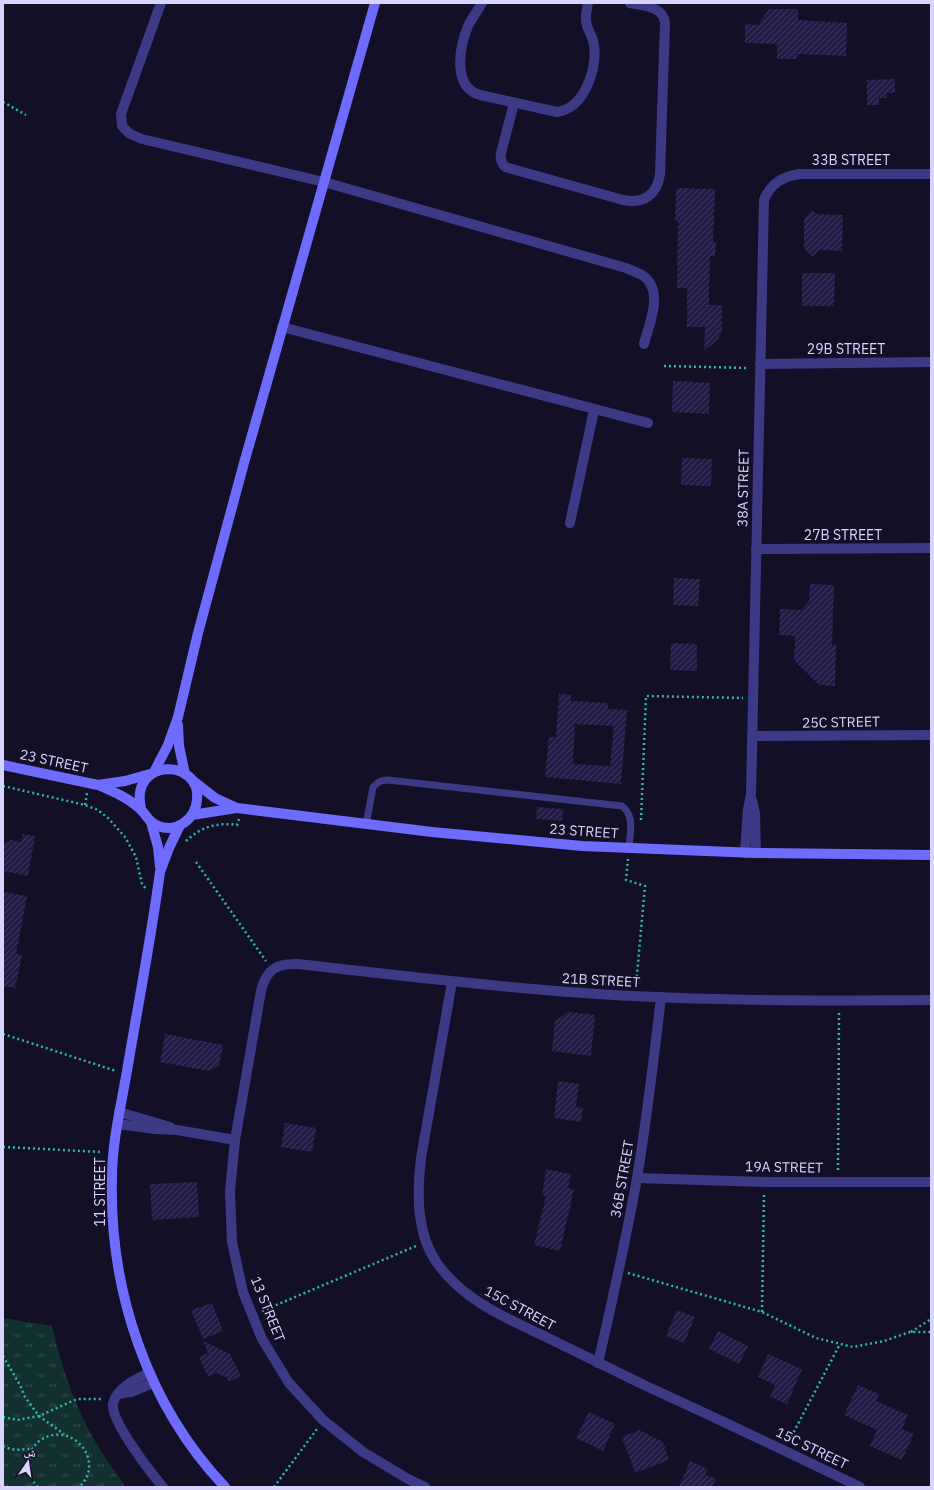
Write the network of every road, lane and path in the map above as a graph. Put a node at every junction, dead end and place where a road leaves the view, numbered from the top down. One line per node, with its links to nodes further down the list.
1 (161, 3): 10 (street)
2 (375, 3): 10 (street)
3 (482, 3): 7 (street)
4 (588, 3): 7 (street)
5 (630, 3): 7 (street)
6 (3, 102): 8 (path)
7 (514, 103)
8 (26, 115)
9 (931, 174): 11 (street, 33B STREET)
10 (324, 182): 12 (street); 13 (street)
11 (773, 184): 16 (street, 38A STREET)
12 (282, 327): 17 (street); 23 (street)
13 (644, 344)
14 (931, 362): 16 (street, 29B STREET)
15 (664, 366): 16 (path)
16 (760, 366): 21 (street, 38A STREET)
17 (594, 410): 18 (street); 19 (street)
18 (648, 423)
19 (570, 523)
20 (931, 548): 21 (street, 27B STREET)
21 (756, 549): 22 (street, 38A STREET)
22 (753, 698): 25 (street, 38A STREET); 38 (path)
23 (178, 717): 27 (street); 28 (street)
24 (931, 735): 25 (street, 25C STREET)
25 (752, 736): 31 (street, 38A STREET)
26 (3, 765): 29 (street, 23 STREET)
27 (152, 773): 28 (street); 29 (street, 23 STREET); 33 (street)
28 (189, 777): 32 (street, 23 STREET); 34 (street)
29 (98, 785): 33 (street, 23 STREET)
30 (3, 786): 46 (path)
31 (751, 794): 41 (street, 38A STREET); 42 (street, 38A STREET)
32 (240, 808): 34 (street, 23 STREET); 37 (street, 23 STREET); 39 (path)
33 (141, 809): 35 (street)
34 (192, 815): 36 (street)
35 (151, 822): 36 (street); 45 (street, 11 STREET)
36 (180, 825): 45 (street, 11 STREET)
37 (366, 825): 40 (street, 23 STREET); 40 (lane)
38 (641, 826)
39 (184, 845)
40 (629, 848): 41 (street, 23 STREET); 49 (path)
41 (745, 853): 42 (street, 23 STREET)
42 (756, 853): 43 (street, 23 STREET)
43 (931, 854)
44 (196, 862): 47 (path)
45 (160, 872): 46 (street, 11 STREET)
46 (158, 893): 54 (street, 11 STREET)
47 (272, 970): 48 (street, 21B STREET); 58 (street, 13 STREET)
48 (452, 982): 49 (street, 21B STREET); 65 (street, 15C STREET)
49 (635, 996): 50 (street, 21B STREET)
50 (661, 997): 52 (street, 21B STREET); 61 (street, 36B STREET)
51 (931, 1000): 52 (street, 21B STREET)
52 (839, 1001): 63 (path)
53 (3, 1034): 54 (path)
54 (126, 1075): 55 (street, 11 STREET)
55 (119, 1112): 56 (street, 11 STREET); 57 (street)
56 (118, 1124): 57 (street); 60 (street, 11 STREET)
57 (177, 1130): 58 (street)
58 (235, 1140): 68 (street, 13 STREET)
59 (3, 1147): 60 (path)
60 (114, 1153): 75 (street, 11 STREET)
61 (637, 1178): 62 (street, 19A STREET); 66 (street, 36B STREET)
62 (764, 1182): 63 (street, 19A STREET); 67 (path)
63 (838, 1182): 64 (street, 19A STREET)
64 (931, 1182)
65 (427, 1241): 68 (path); 74 (street, 15C STREET)
66 (619, 1270): 67 (path); 74 (street, 36B STREET)
67 (762, 1312): 72 (path)
68 (252, 1315): 80 (street, 13 STREET)
69 (931, 1319): 70 (path)
70 (910, 1332): 71 (path); 72 (path)
71 (931, 1332)
72 (840, 1344): 84 (path)
73 (3, 1356): 78 (path)
74 (598, 1363): 84 (street, 15C STREET)
75 (149, 1373): 76 (street, 11 STREET); 77 (street)
76 (153, 1383): 77 (street); 88 (street, 11 STREET)
77 (117, 1396): 78 (path); 87 (street)
78 (38, 1416): 79 (path); 81 (path)
79 (3, 1417)
80 (323, 1420): 89 (path); 90 (street, 13 STREET)
81 (66, 1435): 83 (path); 86 (path)
82 (3, 1446): 83 (path)
83 (33, 1448): 85 (path)
84 (784, 1450): 91 (street, 15C STREET)
85 (38, 1487)
86 (81, 1487)
87 (162, 1487)
88 (225, 1487)
89 (274, 1487)
90 (425, 1487)
91 (860, 1487)

